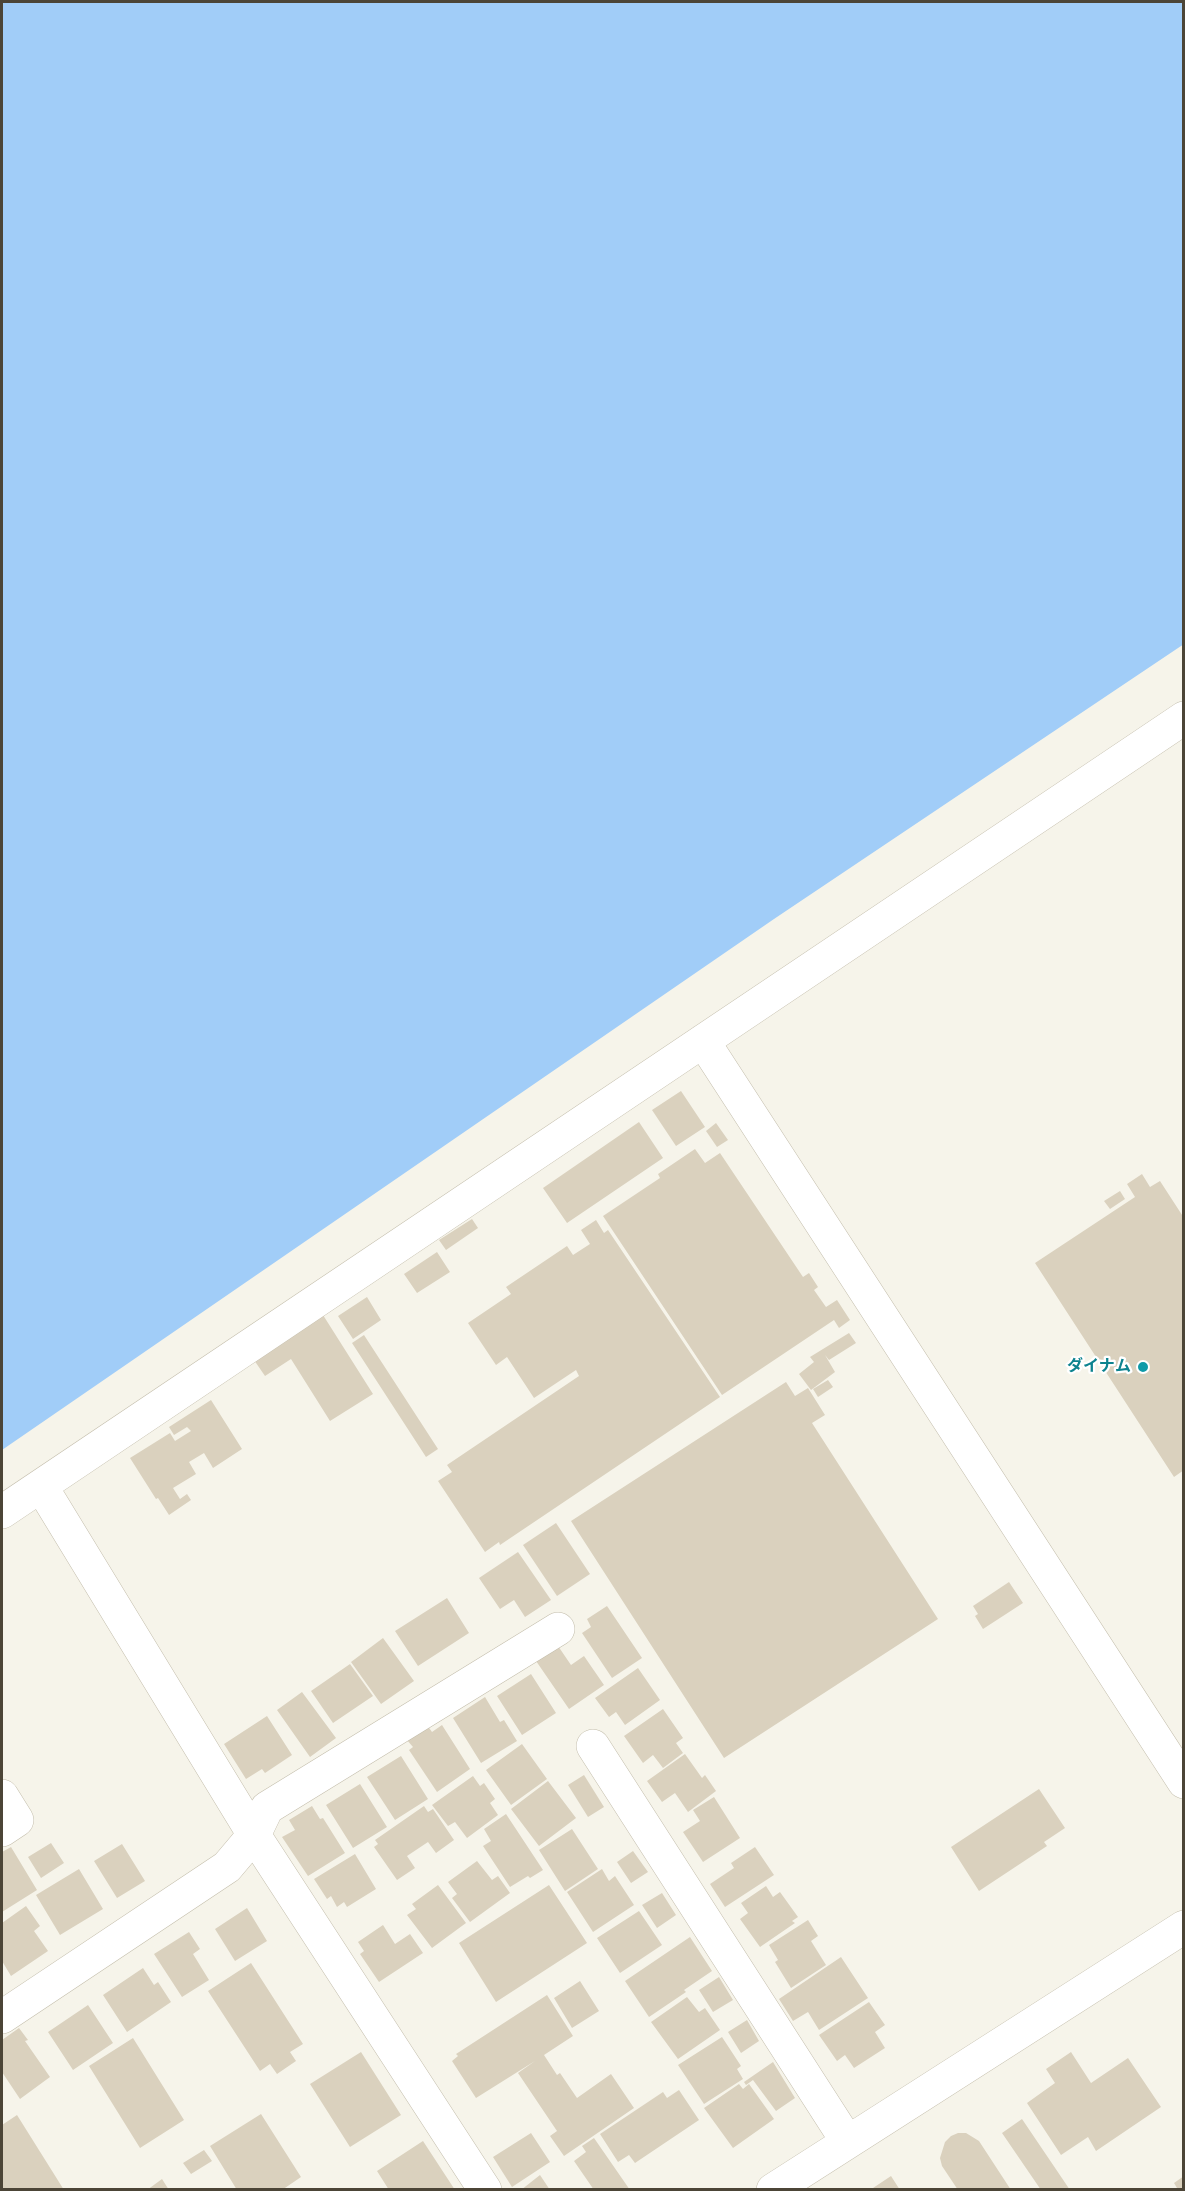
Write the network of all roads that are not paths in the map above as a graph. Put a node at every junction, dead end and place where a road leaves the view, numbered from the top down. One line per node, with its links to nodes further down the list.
1 (1184, 718): 2 (street)
2 (703, 1041): 3 (street); 7 (street)
3 (41, 1486): 4 (street); 10 (street)
4 (2, 1512)
5 (558, 1629): 10 (street)
6 (592, 1746): 13 (street)
7 (1184, 1782)
8 (2, 1796): 9 (street)
9 (2, 1830)
10 (254, 1835): 12 (street); 14 (street)
11 (1184, 1927): 13 (street)
12 (2, 2017)
13 (847, 2141): 15 (street)
14 (485, 2190)
15 (773, 2190)

